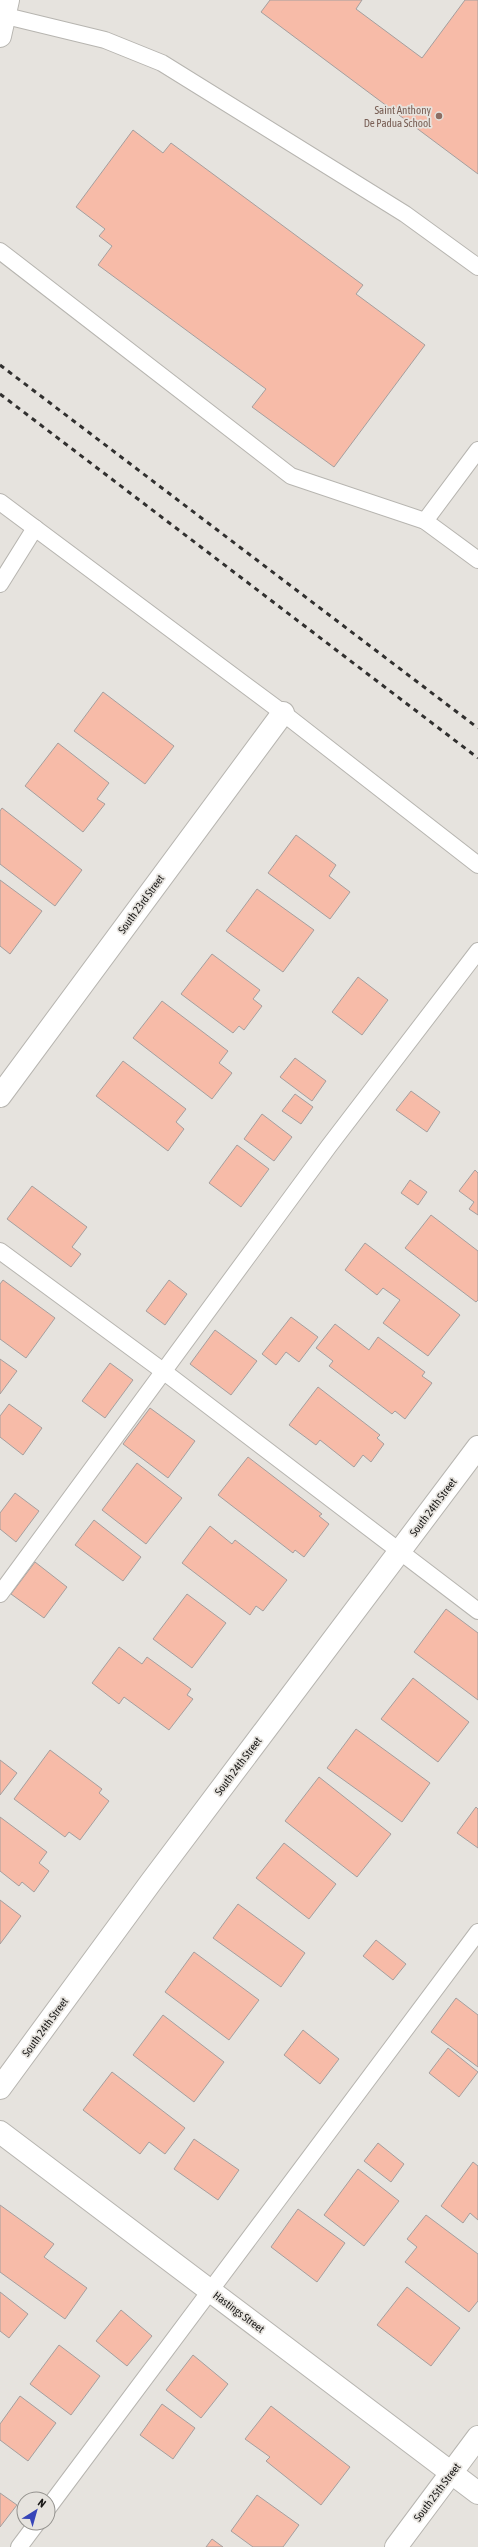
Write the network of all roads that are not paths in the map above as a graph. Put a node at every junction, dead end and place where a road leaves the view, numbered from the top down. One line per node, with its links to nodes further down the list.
1 (7, 8): 2 (street); 4 (lane)
2 (0, 36)
3 (0, 251): 7 (lane)
4 (478, 267)
5 (478, 450): 7 (lane)
6 (0, 502): 8 (lane)
7 (425, 521): 9 (lane)
8 (35, 528): 10 (lane); 11 (lane)
9 (478, 560)
10 (0, 584)
11 (283, 713): 12 (lane); 14 (street, South 23rd Street)
12 (478, 864)
13 (478, 950): 16 (lane)
14 (0, 1096)
15 (0, 1251): 16 (lane)
16 (163, 1371): 18 (lane); 19 (lane)
17 (478, 1447): 18 (street, South 24th Street)
18 (399, 1552): 20 (lane); 22 (street, South 24th Street)
19 (0, 1594)
20 (478, 1611)
21 (478, 1932): 24 (lane)
22 (0, 2088)
23 (0, 2132): 24 (street, Hastings Street)
24 (210, 2291): 26 (street, Hastings Street); 28 (lane)
25 (478, 2437): 26 (street, South 25th Street)
26 (451, 2473): 27 (street, Hastings Street); 31 (street, South 25th Street)
27 (478, 2493)
28 (56, 2497)
29 (31, 2531): 30 (lane)
30 (19, 2547)
31 (396, 2547)

